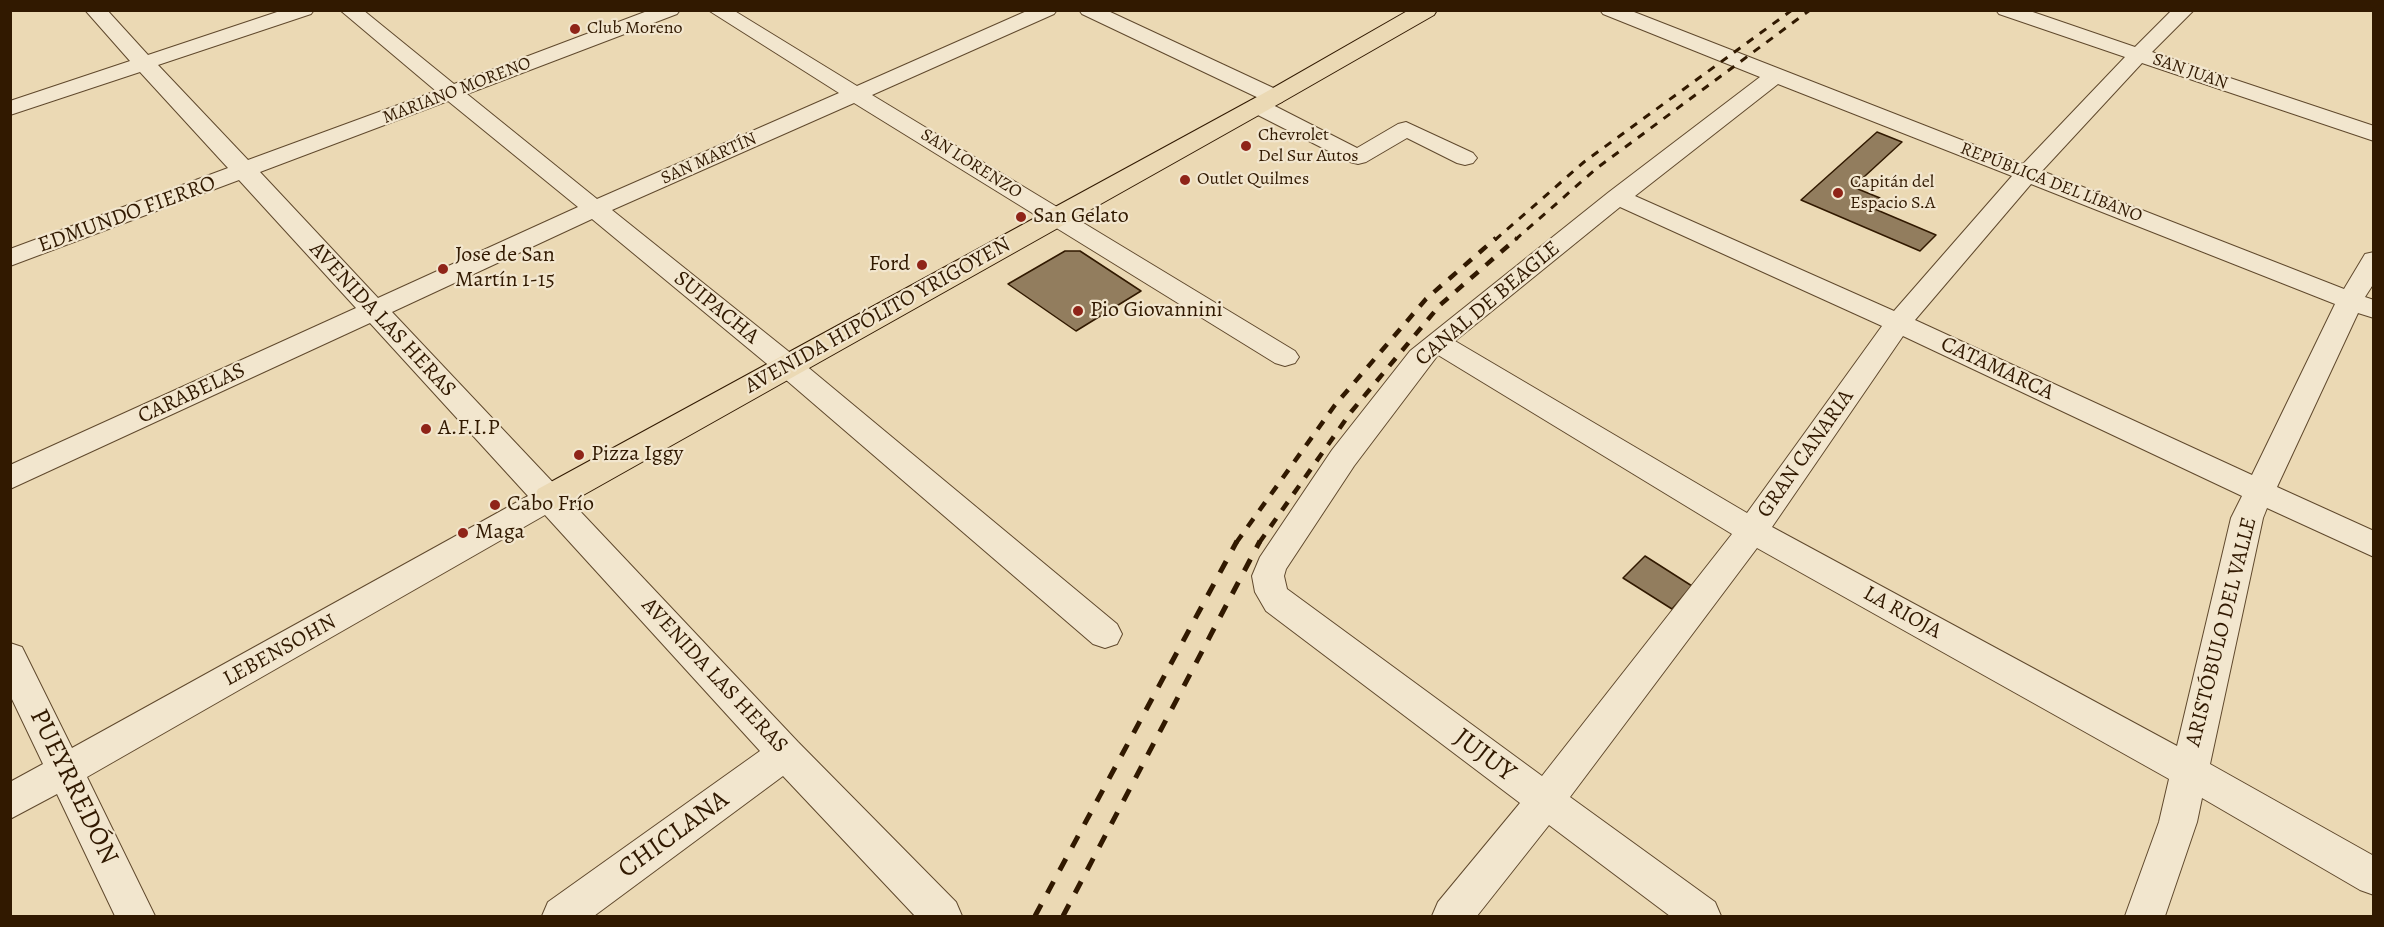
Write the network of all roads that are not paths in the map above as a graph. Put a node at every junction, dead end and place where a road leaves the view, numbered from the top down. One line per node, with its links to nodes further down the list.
1 (95, 10): 13 (street, AVENIDA LAS HERAS)
2 (304, 10): 13 (street)
3 (350, 10): 15 (street, SUIPACHA)
4 (670, 10): 15 (street, MARIANO MORENO)
5 (718, 10): 16 (street, SAN LORENZO)
6 (1047, 10): 16 (street, SAN MARTÍN)
7 (1089, 10): 17 (street)
8 (1426, 10): 17 (main road, AVENIDA HIPÓLITO YRIGOYEN)
9 (1610, 10): 14 (street, REPÚBLICA DEL LÍBANO)
10 (2006, 10): 12 (street, SAN JUAN)
11 (2184, 10): 12 (street, GRAN CANARIA)
12 (2138, 55): 19 (street, SAN JUAN); 22 (street, GRAN CANARIA)
13 (146, 62): 18 (street); 21 (street, AVENIDA LAS HERAS)
14 (1776, 75): 22 (street, REPÚBLICA DEL LÍBANO); 23 (street, CANAL DE BEAGLE)
15 (454, 93): 21 (street, MARIANO MORENO); 24 (street, SUIPACHA)
16 (857, 94): 24 (street, SAN MARTÍN); 25 (street, SAN LORENZO)
17 (1266, 102): 20 (street); 25 (main road, AVENIDA HIPÓLITO YRIGOYEN)
18 (10, 108)
19 (2373, 134)
20 (1465, 158)
21 (244, 171): 26 (street, EDMUNDO FIERRO); 29 (street, AVENIDA LAS HERAS)
22 (2027, 173): 28 (street, REPÚBLICA DEL LÍBANO); 30 (street, GRAN CANARIA)
23 (1618, 197): 30 (street, CATAMARCA); 31 (street, CANAL DE BEAGLE)
24 (594, 210): 29 (street, SAN MARTÍN); 33 (street, SUIPACHA)
25 (1058, 217): 32 (street, SAN LORENZO); 33 (main road, AVENIDA HIPÓLITO YRIGOYEN)
26 (10, 258)
27 (2373, 260): 28 (street, ARISTÓBULO DEL VALLE)
28 (2362, 305): 35 (street, ARISTÓBULO DEL VALLE)
29 (373, 311): 34 (street, CARABELAS); 36 (street, AVENIDA LAS HERAS)
30 (1898, 323): 35 (street, CATAMARCA); 37 (street, GRAN CANARIA)
31 (1436, 342): 37 (street, LA RIOJA); 39 (street, CANAL DE BEAGLE)
32 (1285, 357)
33 (788, 366): 36 (main road, AVENIDA HIPÓLITO YRIGOYEN); 40 (street, SUIPACHA)
34 (10, 478)
35 (2260, 492): 38 (street, CATAMARCA); 43 (street, ARISTÓBULO DEL VALLE)
36 (550, 498): 42 (street, AVENIDA LAS HERAS); 44 (street, LEBENSOHN)
37 (1752, 531): 43 (street, LA RIOJA); 45 (street, GRAN CANARIA)
38 (2373, 545)
39 (1270, 592): 45 (street, JUJUY)
40 (1105, 634)
41 (10, 657): 44 (street, PUEYRREDÓN)
42 (785, 753): 48 (street, AVENIDA LAS HERAS); 50 (street, CHICLANA)
43 (2189, 771): 47 (street, LA RIOJA); 53 (street, ARISTÓBULO DEL VALLE)
44 (66, 772): 46 (street, LEBENSOHN); 49 (street, PUEYRREDÓN)
45 (1545, 801): 51 (street, GRAN CANARIA); 52 (street, JUJUY)
46 (10, 802)
47 (2373, 877)
48 (938, 915)
49 (135, 916)
50 (562, 916)
51 (1452, 916)
52 (1701, 916)
53 (2145, 916)

